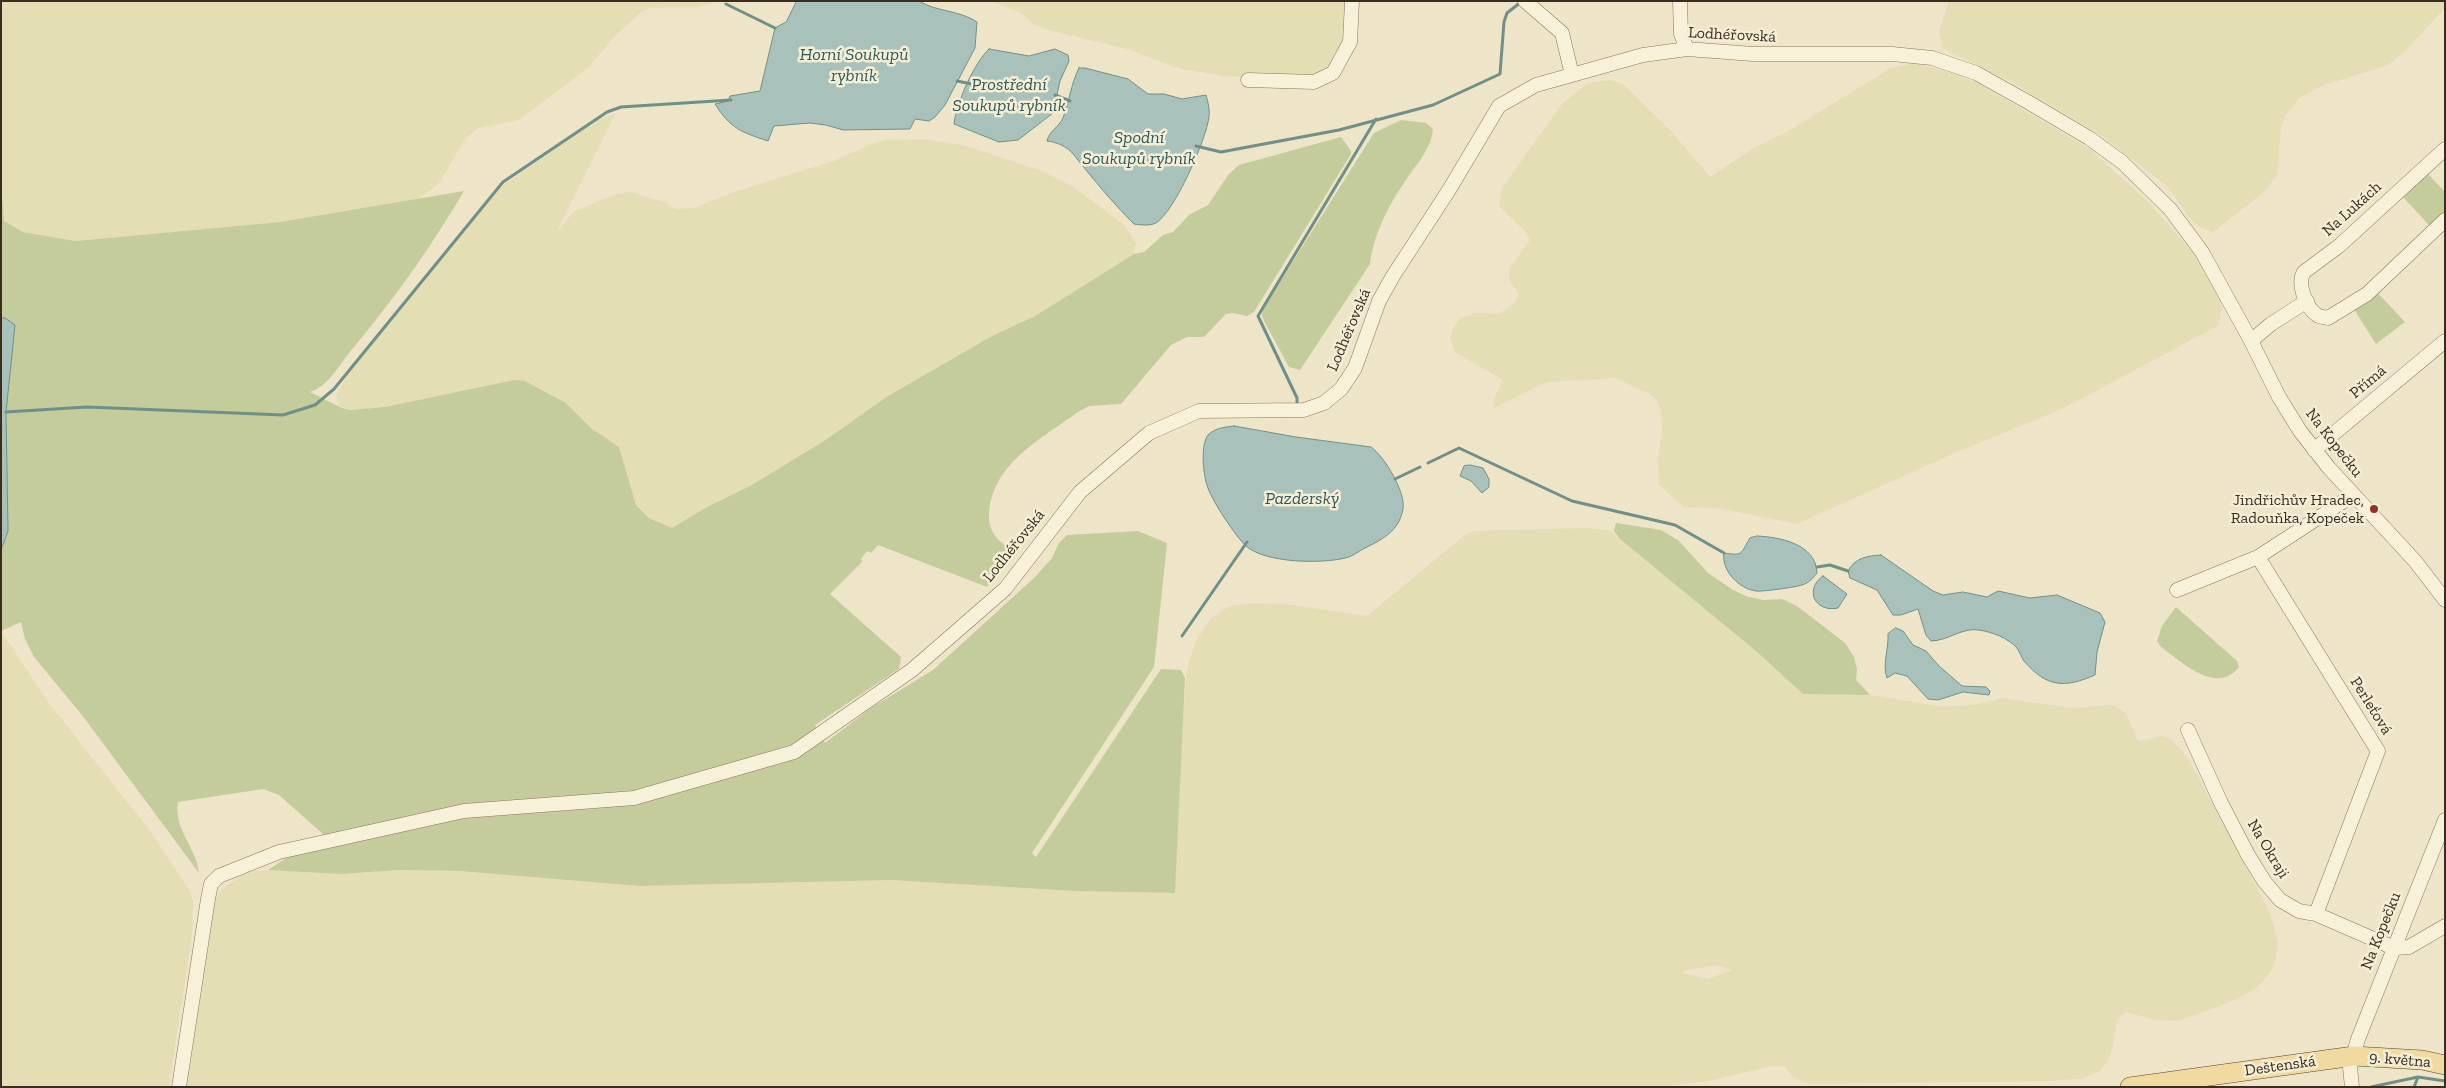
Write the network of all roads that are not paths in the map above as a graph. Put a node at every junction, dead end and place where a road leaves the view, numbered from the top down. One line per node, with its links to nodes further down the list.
1 (1352, 1): 6 (street)
2 (1525, 1): 5 (street)
3 (1680, 1): 4 (street)
4 (1686, 48): 5 (street, Lodhéřovská); 11 (street, Lodhéřovská)
5 (1572, 75): 25 (street, Lodhéřovská)
6 (1248, 80)
7 (2445, 149): 9 (street, Na Lukách)
8 (2445, 220): 9 (street)
9 (2307, 302): 11 (street)
10 (2445, 340): 12 (street, Přímá)
11 (2252, 341): 12 (street, Na Kopečku)
12 (2314, 450): 13 (street, Na Kopečku)
13 (2353, 495): 14 (street); 16 (street, Na Kopečku)
14 (2258, 557): 15 (street); 19 (street, Perleťová)
15 (2177, 590)
16 (2443, 595)
17 (2188, 730): 19 (street, Na Okraji)
18 (2445, 820): 21 (street, Na Kopečku)
19 (2316, 914): 21 (street, Na Okraji)
20 (2445, 926): 21 (street)
21 (2394, 948): 22 (street, Na Kopečku)
22 (2354, 1056): 23 (main road, 9. května); 24 (main road, Deštenská); 26 (street)
23 (2445, 1065)
24 (2140, 1086)
25 (179, 1087)
26 (2352, 1087)

